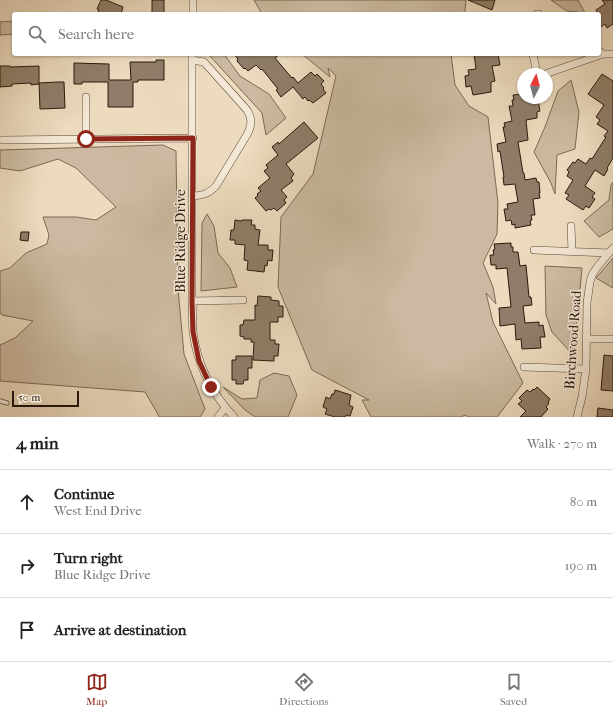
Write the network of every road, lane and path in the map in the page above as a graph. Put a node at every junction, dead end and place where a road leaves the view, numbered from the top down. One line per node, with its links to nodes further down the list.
1 (193, 0): 2 (street)
2 (193, 12)
3 (601, 52): 4 (street)
4 (613, 54)
5 (533, 56): 8 (street)
6 (591, 56): 9 (street)
7 (192, 57): 11 (street, Blue Ridge Drive); 14 (street)
8 (536, 68)
9 (553, 71)
10 (86, 97): 12 (street)
11 (193, 138): 12 (street); 14 (street, Blue Ridge Drive)
12 (86, 139): 13 (street)
13 (2, 140)
14 (193, 196): 20 (street, Blue Ridge Drive)
15 (572, 226): 17 (street)
16 (534, 250): 17 (street)
17 (572, 250): 18 (street)
18 (611, 251): 21 (street, Birchwood Road)
19 (243, 300): 20 (street)
20 (192, 301): 27 (street, Blue Ridge Drive)
21 (587, 339): 22 (street); 24 (street, Birchwood Road)
22 (613, 339)
23 (524, 367): 24 (street)
24 (586, 369): 30 (street, Birchwood Road)
25 (0, 401): 26 (lane)
26 (7, 403)
27 (226, 408): 28 (street); 29 (street, Blue Ridge Drive)
28 (218, 417)
29 (234, 417)
30 (577, 417)

